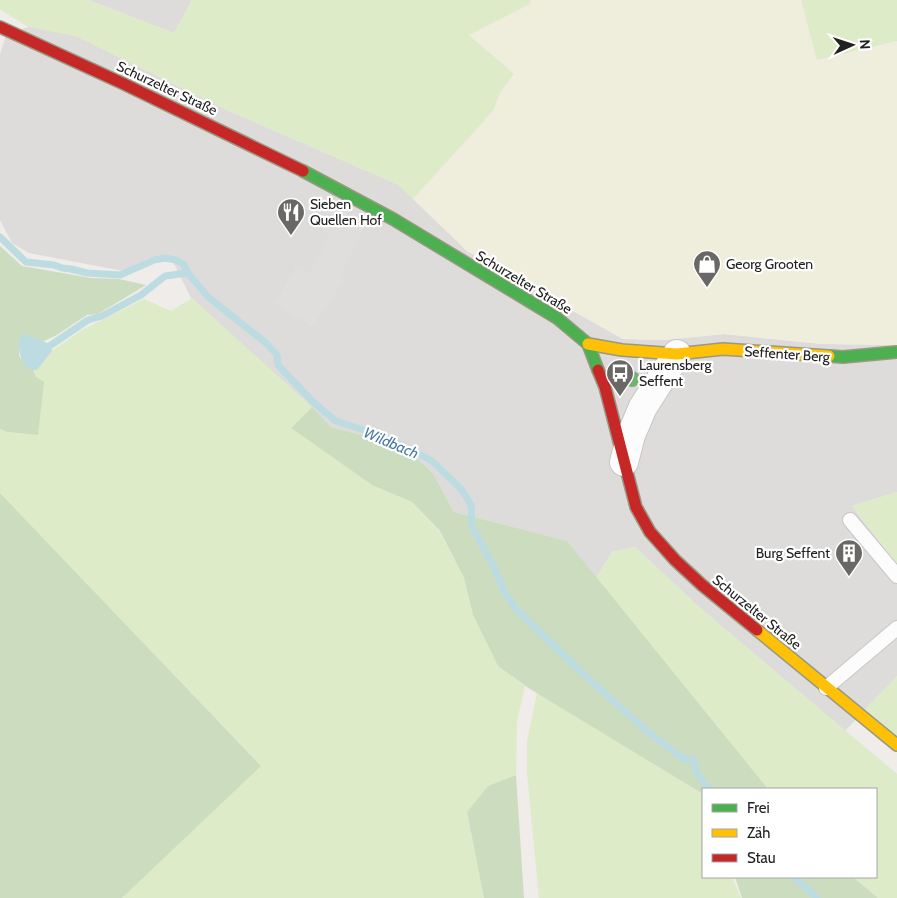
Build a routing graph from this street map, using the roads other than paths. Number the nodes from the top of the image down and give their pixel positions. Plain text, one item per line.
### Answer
1 (0, 27) edge
2 (588, 344) junction
3 (897, 352) edge
4 (677, 354) junction
5 (624, 462) junction
6 (850, 520) dead end
7 (897, 576) edge
8 (897, 628) edge
9 (826, 688) junction
10 (897, 745) edge

1 - 2 street, Schurzelter Straße
2 - 4 street, Seffenter Berg
2 - 5 street, Schurzelter Straße
3 - 4 street, Seffenter Berg
4 - 5 street
5 - 9 street, Schurzelter Straße
6 - 7 lane
8 - 9 lane
9 - 10 street, Schurzelter Straße

